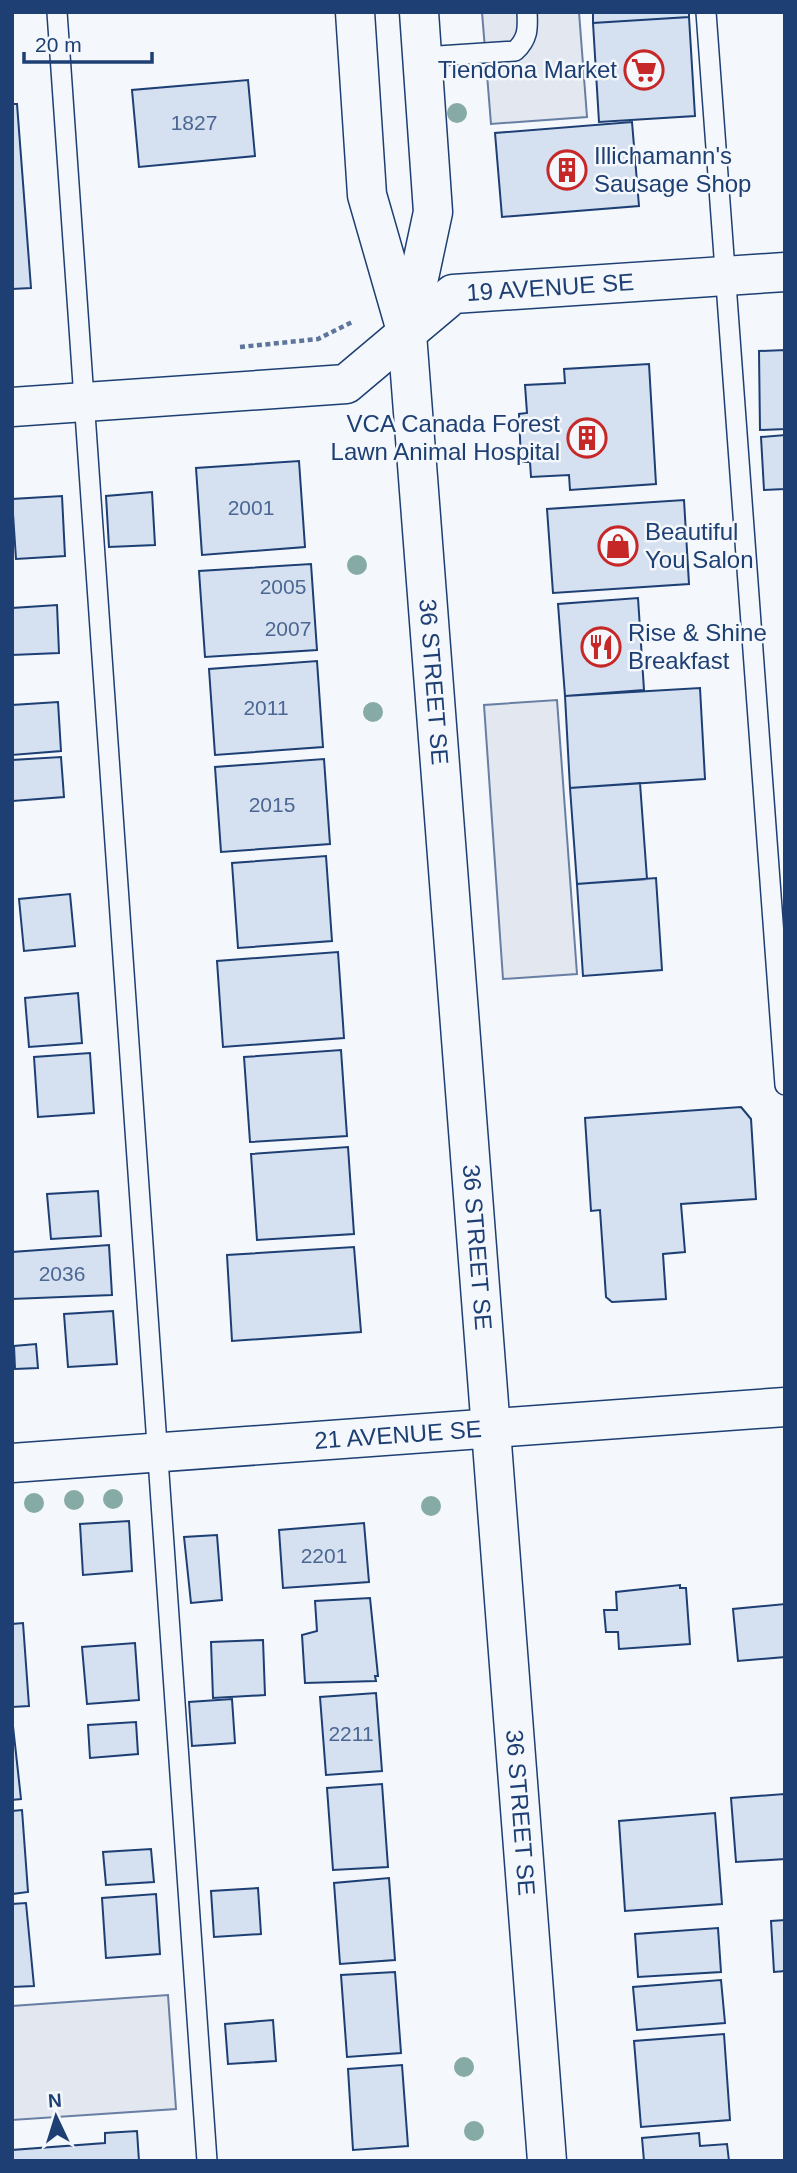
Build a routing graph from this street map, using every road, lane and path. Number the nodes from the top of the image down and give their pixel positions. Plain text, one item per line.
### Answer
1 (57, 12) edge
2 (355, 12) edge
3 (419, 12) edge
4 (527, 12) edge
5 (706, 12) edge
6 (422, 57) junction
7 (785, 272) edge
8 (726, 276) junction
9 (407, 334) junction
10 (86, 401) junction
11 (12, 407) edge
12 (785, 1085) edge
13 (785, 1407) edge
14 (491, 1429) junction
15 (157, 1453) junction
16 (12, 1463) edge
17 (207, 2161) edge
18 (547, 2161) edge

1 - 10 lane
2 - 9 main road, 36 STREET SE
3 - 6 main road, 36 STREET SE
4 - 6 lane
5 - 8 lane
6 - 9 main road, 36 STREET SE
7 - 8 main road, 19 AVENUE SE
8 - 9 main road, 19 AVENUE SE
8 - 12 lane
9 - 10 main road, 19 AVENUE SE
9 - 14 main road, 36 STREET SE
10 - 11 main road, 19 AVENUE SE
10 - 15 lane
13 - 14 main road, 21 AVENUE SE
14 - 15 main road, 21 AVENUE SE
14 - 18 main road, 36 STREET SE
15 - 16 main road, 21 AVENUE SE
15 - 17 lane

